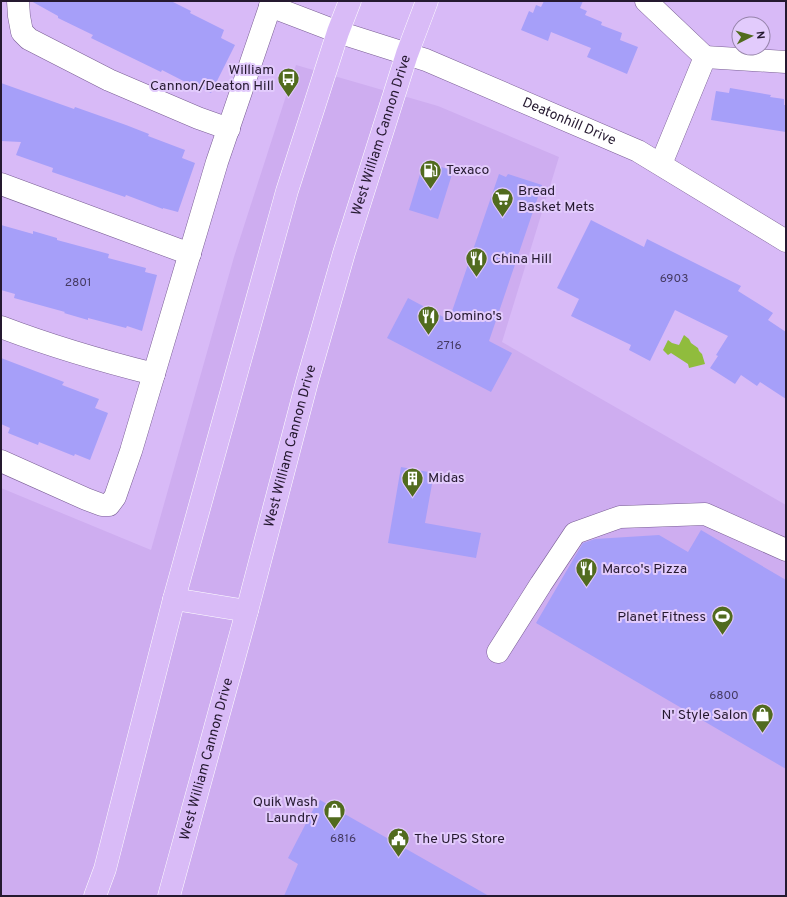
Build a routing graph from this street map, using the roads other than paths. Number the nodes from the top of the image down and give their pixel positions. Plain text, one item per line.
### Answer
1 (18, 1) edge
2 (350, 1) edge
3 (428, 1) edge
4 (646, 1) edge
5 (271, 4) edge
6 (338, 32) junction
7 (407, 54) junction
8 (705, 57) junction
9 (786, 62) edge
10 (229, 129) junction
11 (661, 164) junction
12 (1, 184) edge
13 (786, 241) edge
14 (190, 254) junction
15 (1, 328) edge
16 (154, 374) junction
17 (1, 462) edge
18 (786, 550) edge
19 (174, 599) junction
20 (247, 611) junction
21 (498, 652) dead end
22 (95, 896) edge
23 (169, 896) edge

1 - 10 street
2 - 6 main road
3 - 7 main road, West William Cannon Drive
4 - 8 street
5 - 6 street, Deatonhill Drive
5 - 10 street
6 - 7 street, Deatonhill Drive
6 - 19 main road
7 - 11 street, Deatonhill Drive
7 - 20 main road, West William Cannon Drive
8 - 9 street
8 - 11 street
10 - 14 street
11 - 13 street, Deatonhill Drive
12 - 14 street
14 - 16 street
15 - 16 street
16 - 17 street
18 - 21 street
19 - 20 main road
19 - 22 main road
20 - 23 main road, West William Cannon Drive

